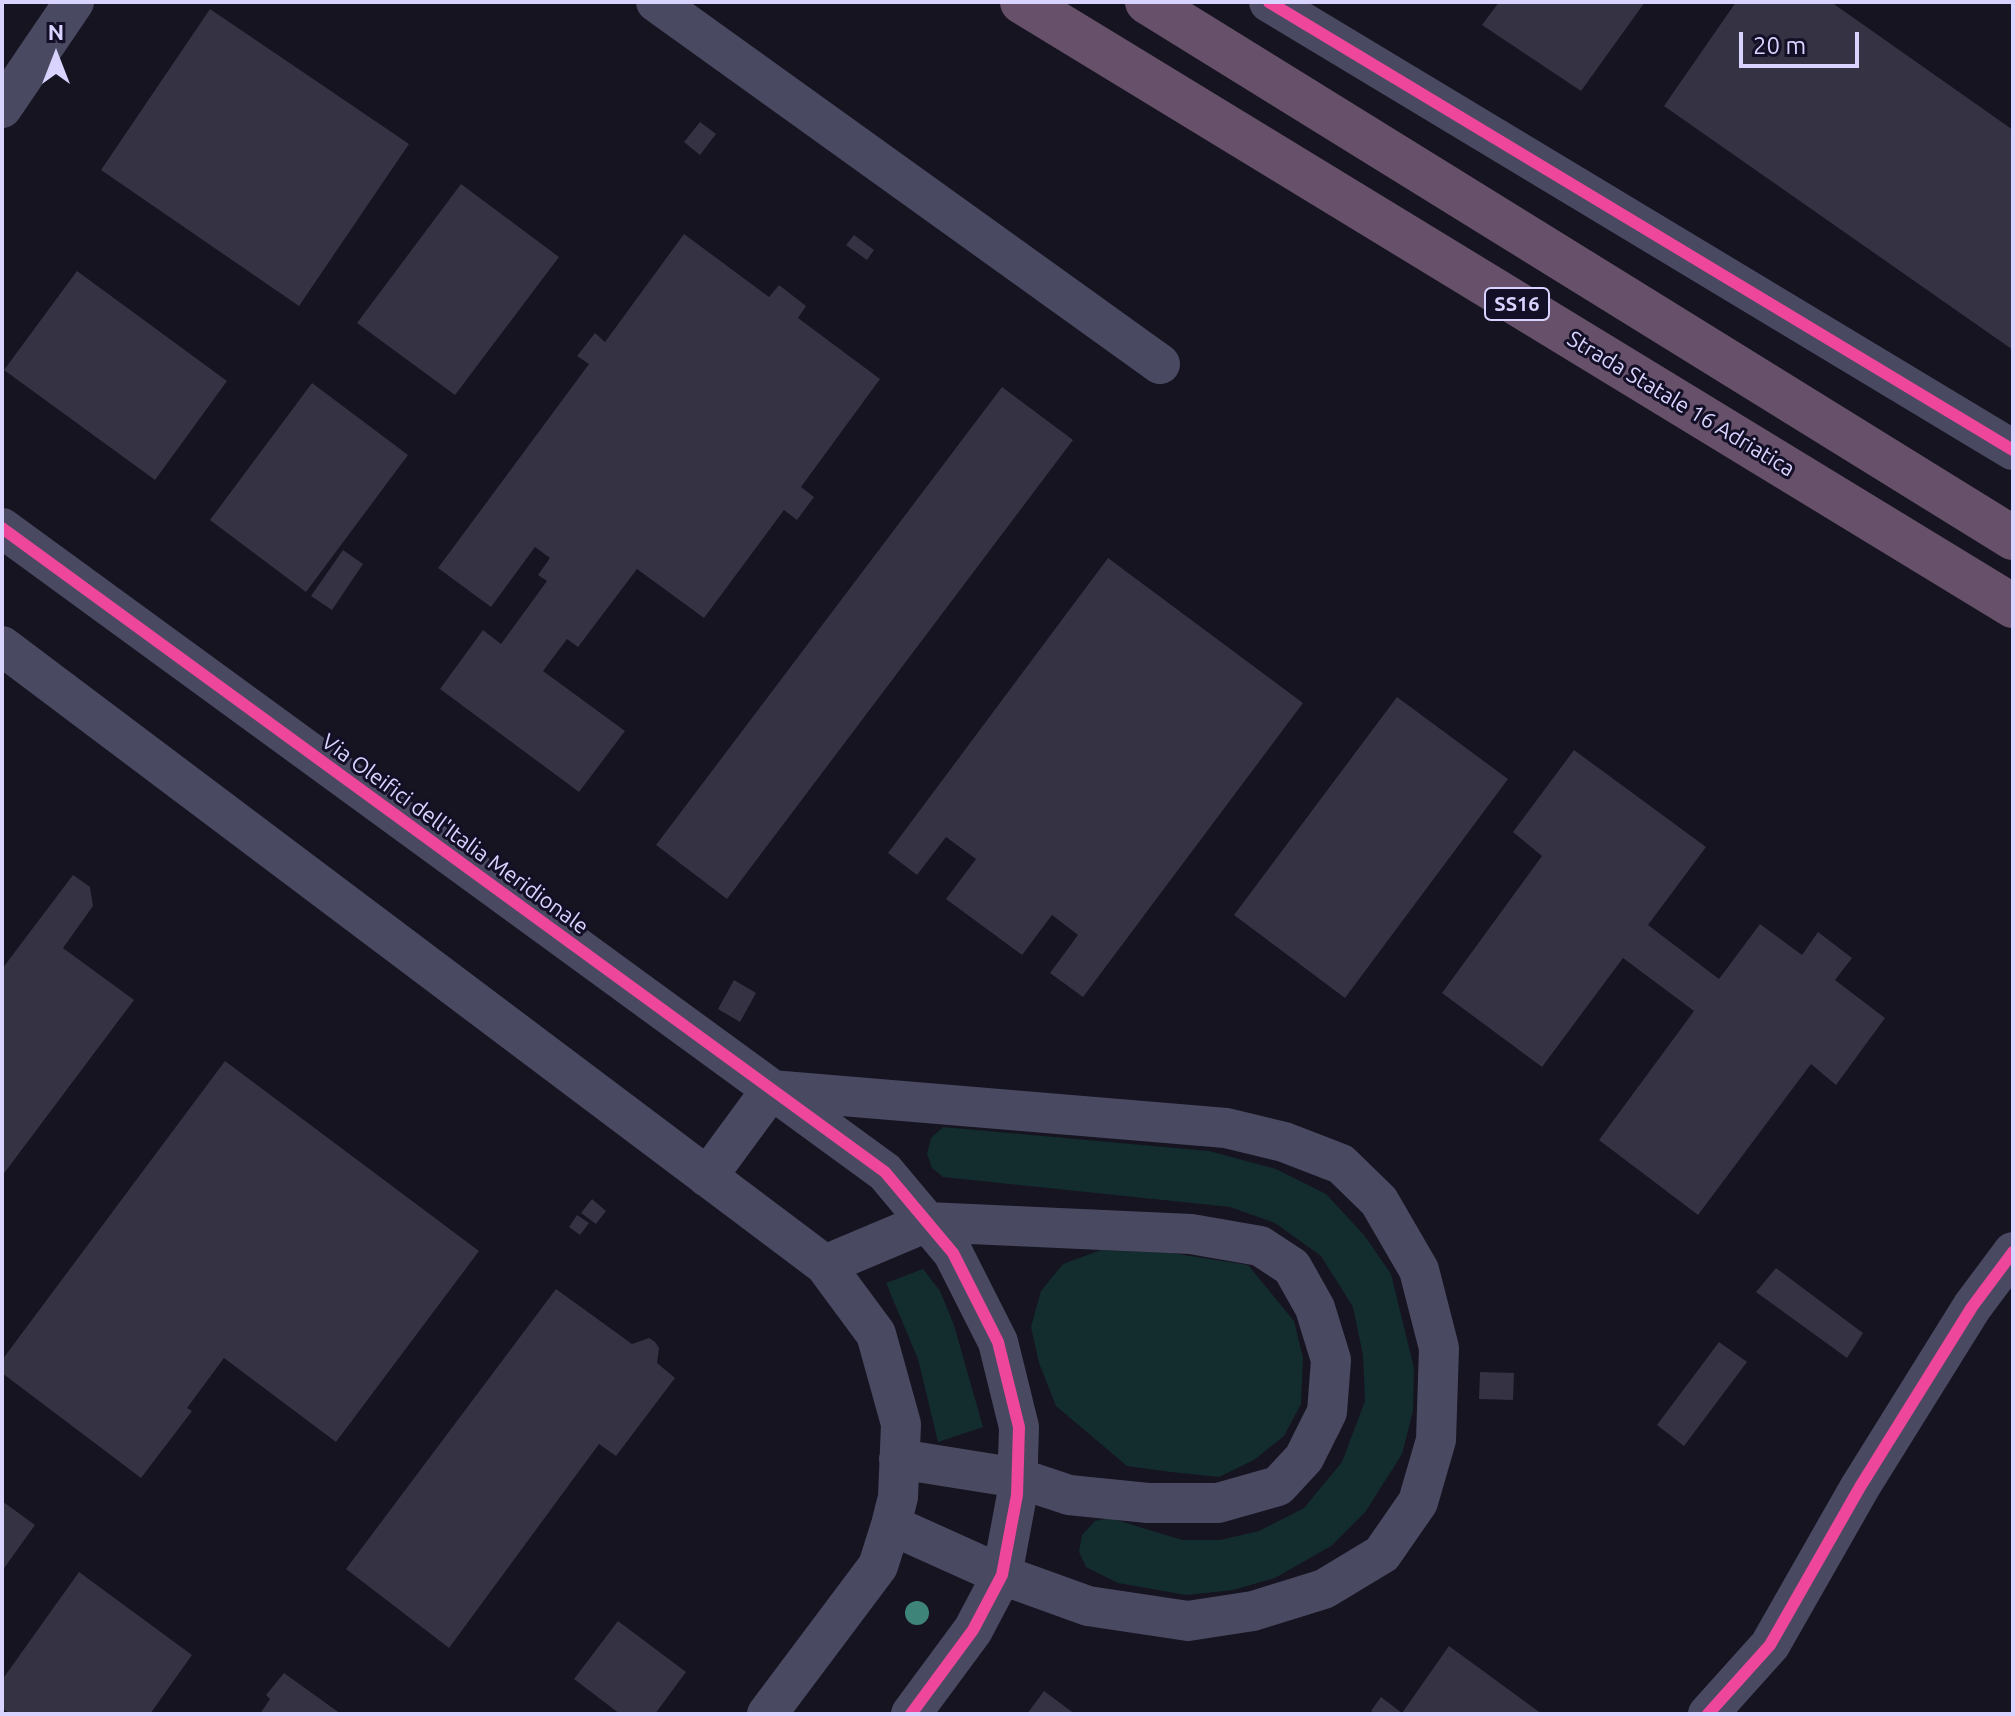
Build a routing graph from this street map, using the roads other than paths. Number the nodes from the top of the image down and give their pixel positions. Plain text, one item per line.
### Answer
1 (74, 2) edge
2 (656, 2) edge
3 (1022, 2) edge
4 (1147, 2) edge
5 (1269, 2) edge
6 (2, 108) edge
7 (1160, 364) dead end
8 (2013, 450) edge
9 (2, 528) edge
10 (2013, 538) edge
11 (2013, 606) edge
12 (2, 646) edge
13 (771, 1090) junction
14 (707, 1177) junction
15 (927, 1222) junction
16 (2013, 1252) edge
17 (825, 1265) junction
18 (899, 1459) junction
19 (1018, 1478) junction
20 (891, 1525) junction
21 (1002, 1575) junction
22 (767, 1714) edge
23 (911, 1714) edge
24 (1708, 1714) edge

1 - 6 street
2 - 7 street
3 - 11 highway, Strada Statale 16 Adriatica / SS16
4 - 10 highway, SS16
5 - 8 street
9 - 13 street, Via Oleifici dell'Italia Meridionale
12 - 14 street
13 - 14 street
13 - 15 street, Via Oleifici dell'Italia Meridionale
13 - 21 street
14 - 17 street
15 - 17 street
15 - 19 street, Via Oleifici dell'Italia Meridionale
15 - 19 street
16 - 24 street
17 - 18 street
18 - 19 street
18 - 20 street
19 - 21 street, Via Oleifici dell'Italia Meridionale
20 - 21 street
20 - 22 street
21 - 23 street, Via Oleifici dell'Italia Meridionale

